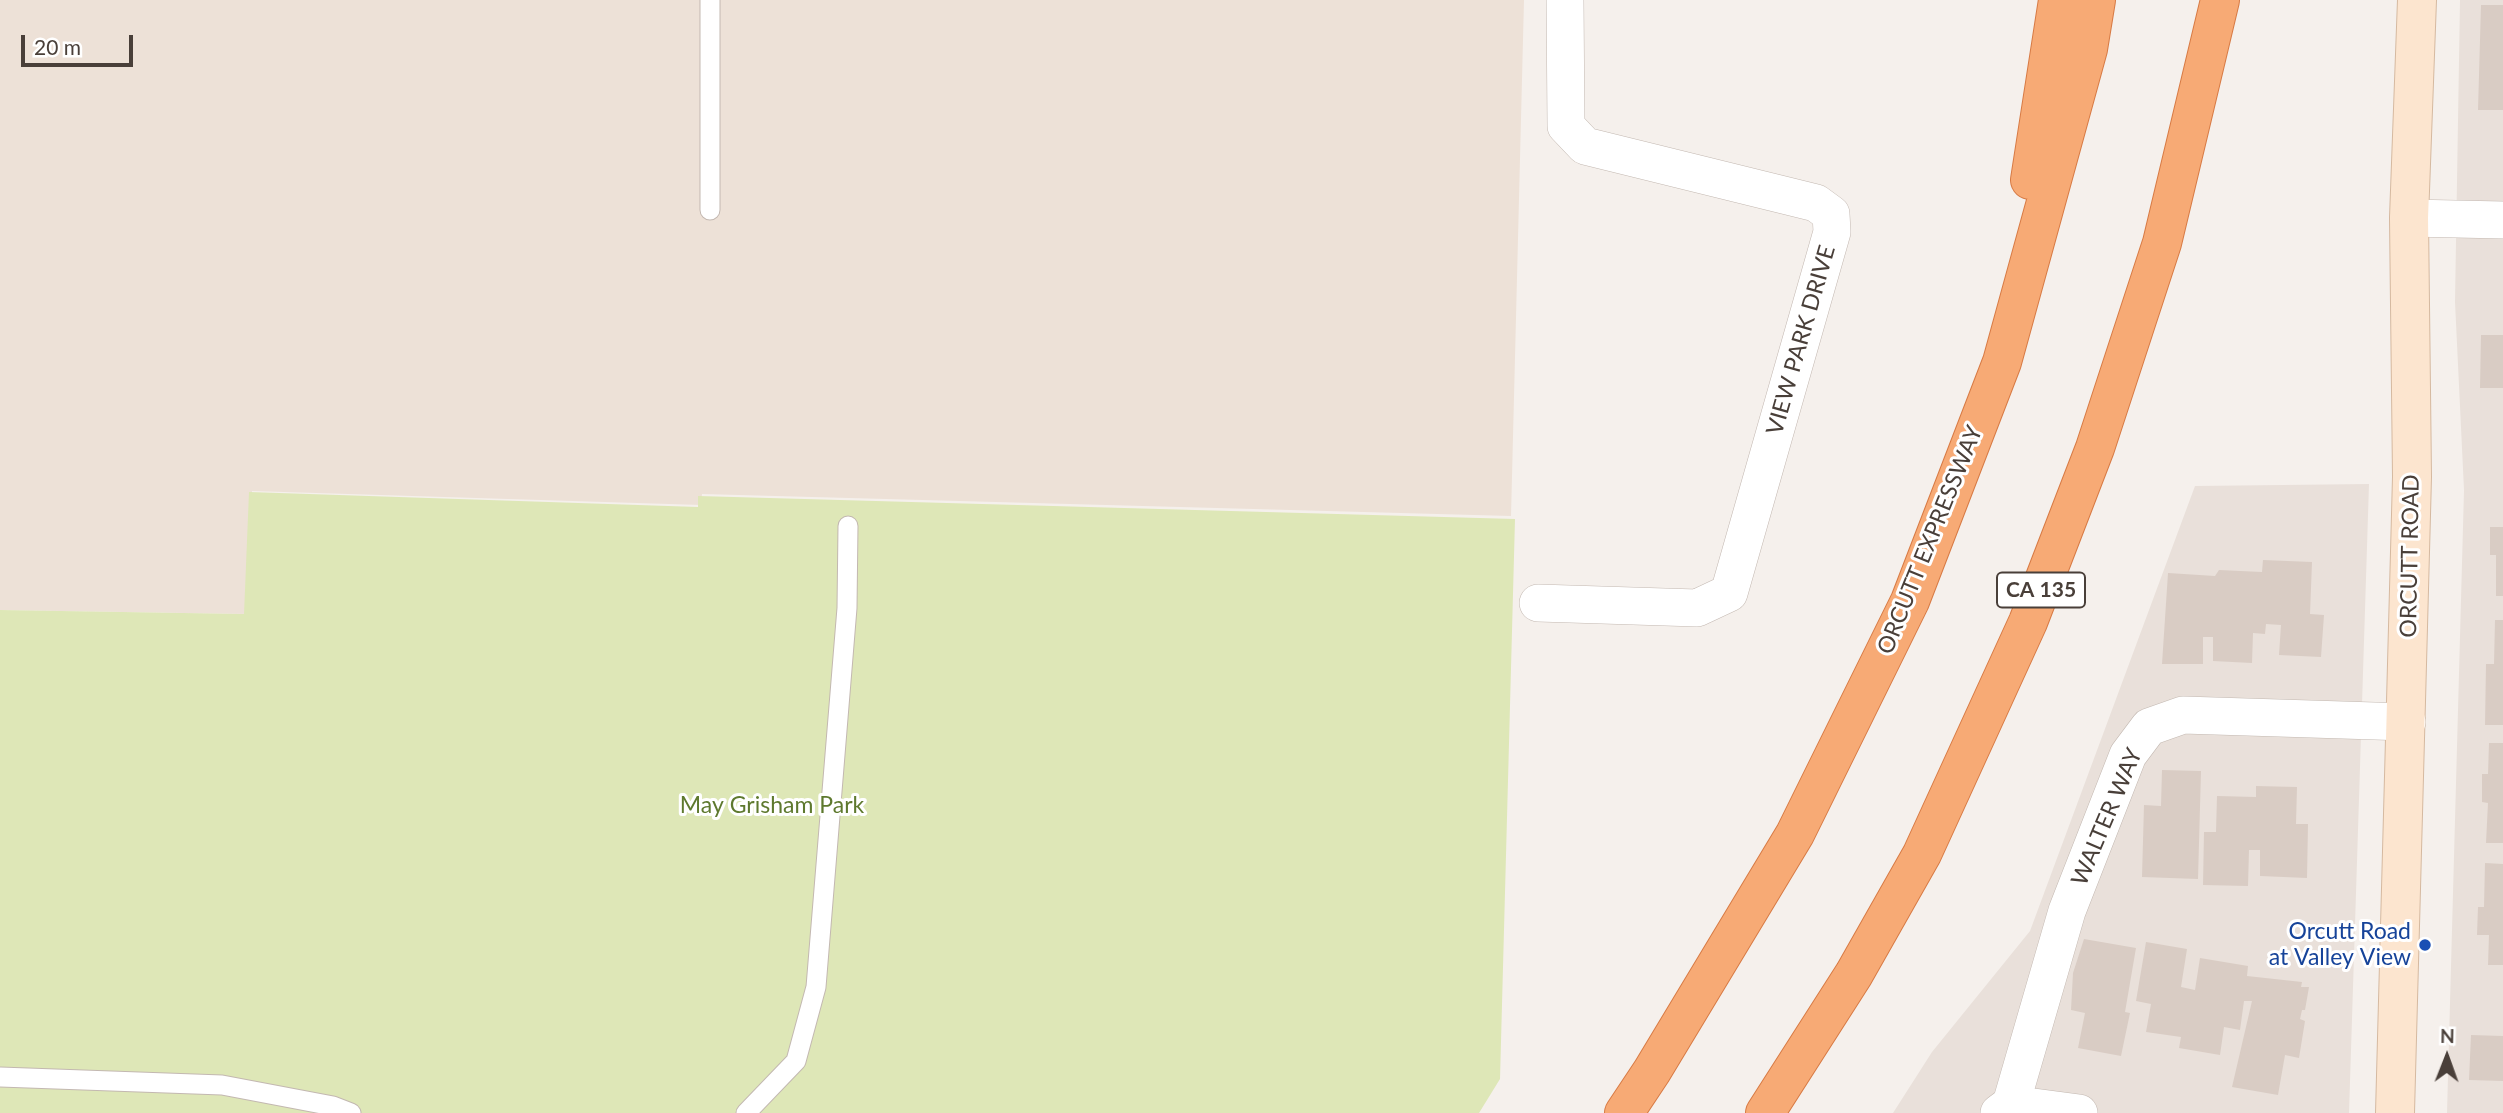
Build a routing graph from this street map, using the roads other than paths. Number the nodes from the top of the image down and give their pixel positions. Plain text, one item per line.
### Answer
1 (710, 0) edge
2 (1565, 0) edge
3 (2058, 0) edge
4 (2096, 0) edge
5 (2417, 0) edge
6 (2220, 9) edge
7 (710, 210) dead end
8 (2409, 218) junction
9 (2503, 220) edge
10 (2002, 362) junction
11 (848, 526) dead end
12 (1538, 603) dead end
13 (2407, 722) junction
14 (0, 1077) edge
15 (2005, 1108) edge
16 (351, 1113) edge
17 (746, 1113) edge
18 (1624, 1113) edge
19 (1765, 1113) edge
20 (2079, 1113) edge
21 (2395, 1113) edge

1 - 7 lane
2 - 12 street, VIEW PARK DRIVE
3 - 10 highway
4 - 10 highway, ORCUTT EXPRESSWAY
5 - 8 street, ORCUTT ROAD
6 - 19 highway, CA 135
8 - 9 street
8 - 13 street, ORCUTT ROAD
10 - 18 highway, ORCUTT EXPRESSWAY
11 - 17 lane
13 - 15 street, WALTER WAY
13 - 21 street, ORCUTT ROAD
14 - 16 lane
15 - 20 street

